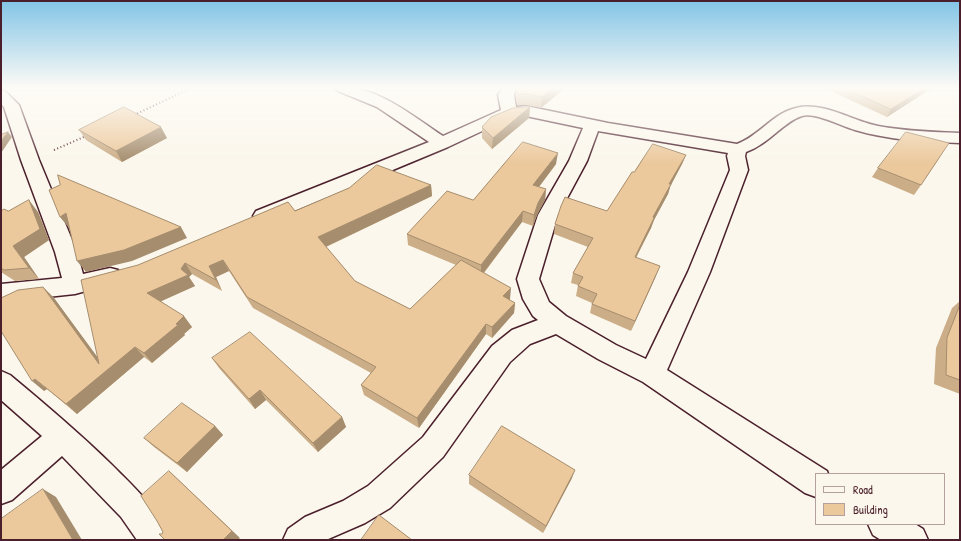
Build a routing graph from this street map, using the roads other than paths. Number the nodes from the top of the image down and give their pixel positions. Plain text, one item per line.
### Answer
1 (14, 113) edge
2 (397, 113) edge
3 (506, 113) edge
4 (537, 113) edge
5 (799, 113) edge
6 (819, 113) edge
7 (592, 125) junction
8 (960, 138) edge
9 (442, 143) junction
10 (738, 149) junction
11 (250, 222) edge
12 (129, 271) edge
13 (75, 285) junction
14 (1, 293) edge
15 (558, 323) junction
16 (652, 374) junction
17 (1, 383) edge
18 (63, 437) junction
19 (815, 481) edge
20 (1, 490) edge
21 (886, 525) edge
22 (156, 540) edge
23 (299, 540) edge
24 (912, 540) edge

1 - 13 street
2 - 9 street
3 - 9 street
4 - 7 street
5 - 10 street
6 - 8 street
7 - 10 street
7 - 15 street
9 - 11 street
10 - 16 street
12 - 13 street
13 - 14 street
15 - 16 street
15 - 23 street
16 - 19 street
17 - 18 street
18 - 20 street
18 - 22 street
21 - 24 street

